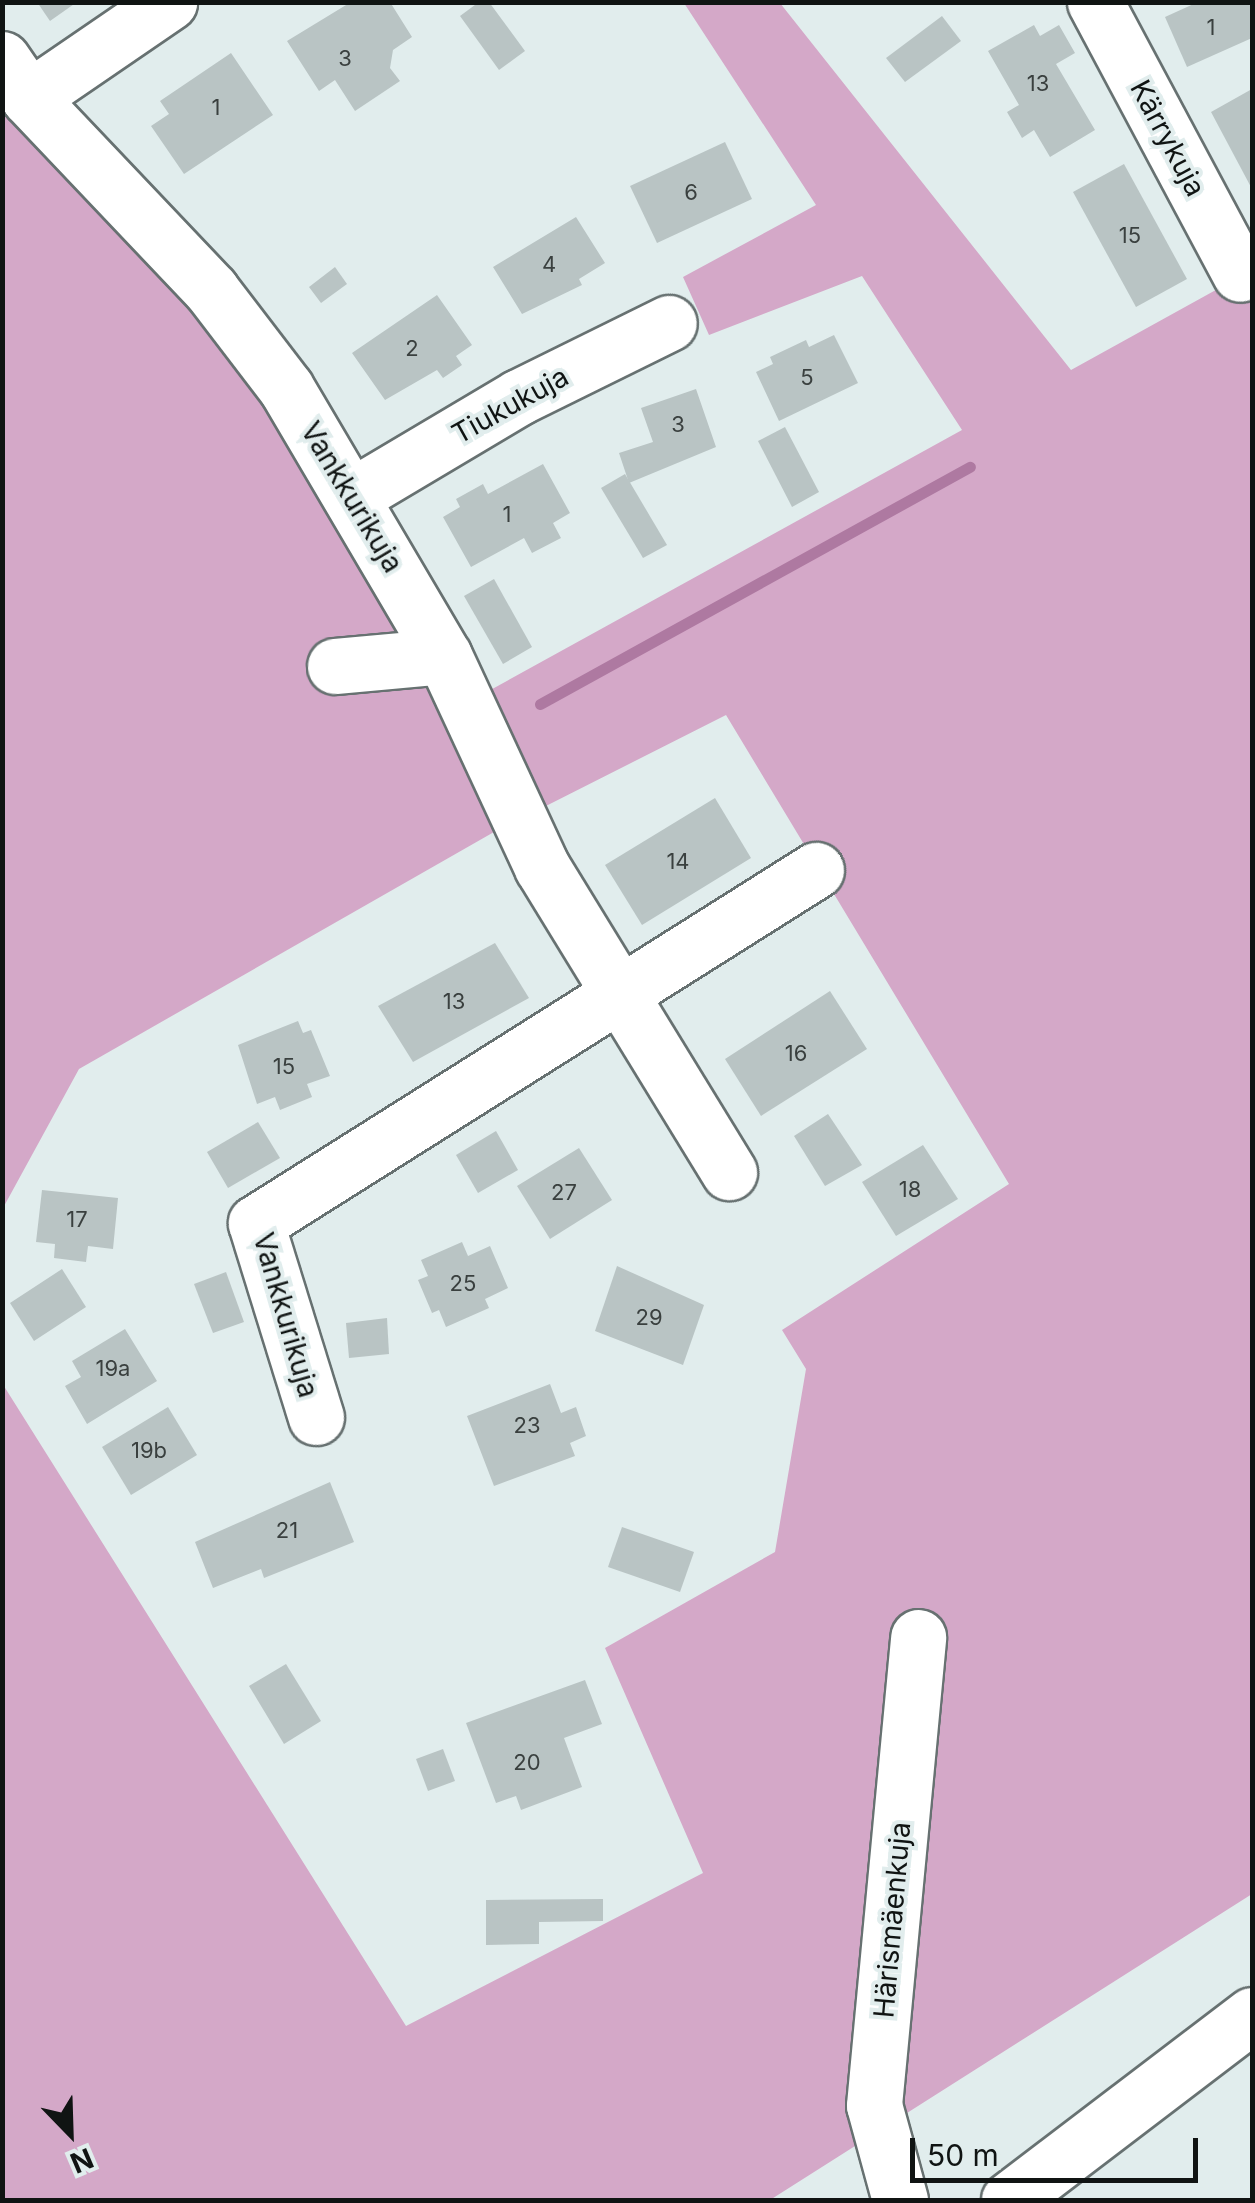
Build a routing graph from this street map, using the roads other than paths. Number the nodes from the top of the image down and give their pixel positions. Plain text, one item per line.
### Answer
1 (168, 2) edge
2 (1095, 2) edge
3 (16, 79) edge
4 (1240, 274) dead end
5 (669, 323) dead end
6 (354, 494) junction
7 (444, 656) junction
8 (336, 666) dead end
9 (816, 870) dead end
10 (620, 991) junction
11 (728, 1172) dead end
12 (316, 1417) dead end
13 (918, 1637) dead end
14 (1252, 2015) edge
15 (900, 2200) edge
16 (1009, 2200) edge

1 - 3 street
2 - 4 street, Kärrykuja
3 - 6 street, Vankkurikuja
5 - 6 street, Tiukukuja
6 - 7 street, Vankkurikuja
7 - 8 street
7 - 10 street, Vankkurikuja
9 - 10 street, Vankkurikuja
10 - 11 street, Vankkurikuja
10 - 12 street, Vankkurikuja
13 - 15 street, Härismäenkuja
14 - 16 street

